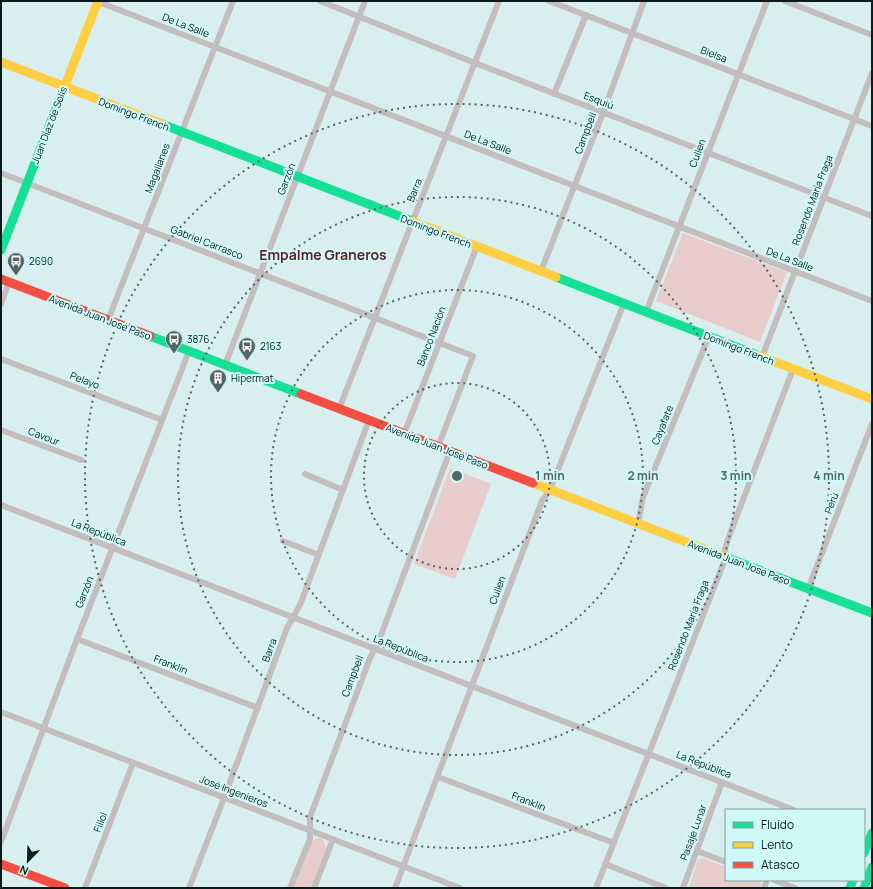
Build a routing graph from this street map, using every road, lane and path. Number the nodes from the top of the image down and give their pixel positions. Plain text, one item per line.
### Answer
1 (97, 1) edge
2 (233, 1) edge
3 (320, 1) edge
4 (365, 1) edge
5 (499, 1) edge
6 (549, 1) edge
7 (644, 1) edge
8 (767, 1) edge
9 (785, 1) edge
10 (586, 15) junction
11 (359, 17) junction
12 (633, 34) junction
13 (872, 35) edge
14 (215, 47) junction
15 (1, 62) edge
16 (475, 63) junction
17 (872, 73) edge
18 (738, 74) junction
19 (64, 87) junction
20 (330, 92) junction
21 (554, 94) junction
22 (603, 113) junction
23 (854, 119) junction
24 (872, 126) edge
25 (182, 132) junction
26 (446, 136) junction
27 (708, 153) junction
28 (1, 173) edge
29 (297, 177) junction
30 (27, 183) junction
31 (575, 186) junction
32 (824, 198) junction
33 (872, 216) edge
34 (412, 221) junction
35 (679, 226) junction
36 (144, 228) junction
37 (477, 246) junction
38 (1, 250) edge
39 (541, 271) junction
40 (795, 271) junction
41 (260, 273) junction
42 (5, 280) edge
43 (872, 301) edge
44 (624, 303) junction
45 (1, 304) edge
46 (646, 312) junction
47 (375, 318) junction
48 (108, 320) junction
49 (709, 336) junction
50 (440, 343) junction
51 (189, 351) junction
52 (762, 357) junction
53 (1, 359) edge
54 (225, 365) junction
55 (793, 368) junction
56 (872, 399) edge
57 (339, 409) junction
58 (162, 420) junction
59 (369, 420) junction
60 (872, 424) edge
61 (1, 430) edge
62 (404, 434) junction
63 (438, 447) junction
64 (450, 451) junction
65 (81, 460) dead end
66 (305, 474) dead end
67 (343, 490) junction
68 (550, 490) junction
69 (1, 505) edge
70 (638, 523) junction
71 (283, 541) dead end
72 (112, 548) junction
73 (318, 555) junction
74 (726, 557) junction
75 (808, 589) junction
76 (872, 614) edge
77 (294, 617) junction
78 (77, 639) junction
79 (375, 648) junction
80 (471, 686) junction
81 (258, 708) junction
82 (1, 712) edge
83 (44, 728) junction
84 (648, 754) junction
85 (133, 763) junction
86 (438, 777) junction
87 (722, 782) junction
88 (224, 798) junction
89 (791, 809) edge
90 (310, 831) junction
91 (869, 837) edge
92 (333, 840) junction
93 (1, 842) edge
94 (614, 843) junction
95 (865, 850) edge
96 (697, 851) junction
97 (725, 862) edge
98 (1, 864) edge
99 (605, 864) junction
100 (403, 866) junction
101 (872, 867) edge
102 (777, 881) edge
103 (65, 888) edge
104 (85, 888) edge
105 (189, 888) edge
106 (290, 888) edge
107 (314, 888) edge
108 (395, 888) edge
109 (460, 888) edge
110 (596, 888) edge
111 (666, 888) edge
112 (683, 888) edge
113 (795, 888) edge
114 (864, 888) edge

1 - 14 street, De La Salle
1 - 19 main road, Juan Díaz de Solís
2 - 14 street, Magallanes
3 - 11 street, Esquiú
4 - 11 street, Garzón
5 - 16 street, Barra
6 - 10 street, Bielsa
7 - 12 street, Campbell
8 - 18 street, Cullen
9 - 13 street
10 - 12 street, Bielsa
10 - 21 street
11 - 16 street, Esquiú
11 - 20 street, Garzón
12 - 18 street, Bielsa
12 - 22 street, Campbell
14 - 20 street, De La Salle
14 - 25 street, Magallanes
15 - 19 main road, Domingo French
16 - 21 street, Esquiú
16 - 26 street, Barra
17 - 23 street, Rosendo María Fraga
18 - 23 street, Bielsa
18 - 27 street, Cullen
19 - 25 main road, Domingo French
19 - 30 main road, Juan Díaz de Solís
20 - 26 street, De La Salle
20 - 29 street, Garzón
21 - 22 street, Esquiú
22 - 27 street, Esquiú
22 - 31 street, Campbell
23 - 24 street, Bielsa
23 - 32 street, Rosendo María Fraga
25 - 29 main road, Domingo French
25 - 36 street, Magallanes
26 - 31 street, De La Salle
26 - 34 street, Barra
27 - 32 street, Esquiú
27 - 35 street, Cullen
28 - 30 street, Gabriel Carrasco
29 - 34 main road, Domingo French
29 - 41 street, Garzón
30 - 36 street, Gabriel Carrasco
30 - 38 main road, Juan Díaz de Solís
31 - 35 street, De La Salle
31 - 39 street, Campbell
32 - 33 street, Esquiú
32 - 40 street, Rosendo María Fraga
34 - 37 main road, Domingo French
34 - 47 street, Barra
35 - 40 street, De La Salle
35 - 46 street, Cullen
36 - 41 street, Gabriel Carrasco
36 - 48 street, Magallanes
37 - 39 main road, Domingo French
37 - 50 street, Banco Nación
39 - 44 main road, Domingo French
40 - 43 street, De La Salle
40 - 52 street, Rosendo María Fraga
41 - 47 street, Gabriel Carrasco
41 - 54 street, Garzón
42 - 45 street
42 - 48 main road, Avenida Juan José Paso
44 - 46 main road, Domingo French
44 - 68 street, Cullen
46 - 49 main road, Domingo French
47 - 50 street, Gabriel Carrasco
47 - 57 street, Barra
48 - 51 main road, Avenida Juan José Paso
49 - 52 main road, Domingo French
49 - 70 street, Cayafate
50 - 62 street, Banco Nación
50 - 63 street, Gabriel Carrasco
51 - 54 main road, Avenida Juan José Paso
51 - 58 street, Garzón
52 - 55 main road, Domingo French
53 - 58 street, Pelayo
54 - 57 main road, Avenida Juan José Paso
55 - 56 main road, Domingo French
55 - 74 street, Rosendo María Fraga
57 - 59 main road, Avenida Juan José Paso
58 - 72 street, Garzón
59 - 62 main road, Avenida Juan José Paso
59 - 67 street, Barra
60 - 75 street, Perú
61 - 65 street, Cavour
62 - 63 main road, Avenida Juan José Paso
63 - 64 main road, Avenida Juan José Paso
64 - 68 main road, Avenida Juan José Paso
64 - 79 street, Campbell
66 - 67 street
67 - 73 street, Barra
68 - 70 main road, Avenida Juan José Paso
68 - 80 street, Cullen
69 - 72 street, La República
70 - 74 main road, Avenida Juan José Paso
71 - 73 street
72 - 77 street, La República
72 - 78 street, Garzón
73 - 77 street, Barra
74 - 75 main road, Avenida Juan José Paso
74 - 84 street, Rosendo María Fraga
75 - 76 main road, Avenida Juan José Paso
77 - 79 street, La República
77 - 81 street, Barra
78 - 81 street, Franklin
78 - 83 street, Garzón
79 - 80 street, La República
79 - 90 street, Campbell
80 - 84 street, La República
80 - 86 street, Cullen
81 - 88 street, Barra
82 - 83 street, José Ingenieros
83 - 85 street, José Ingenieros
83 - 93 street, Garzón
84 - 87 street, La República
84 - 94 street, Rosendo María Fraga
85 - 88 street, José Ingenieros
85 - 104 street, Fillol
86 - 94 street, Franklin
86 - 100 street, Cullen
87 - 89 street, La República
87 - 96 street, Pasaje Lunar
88 - 90 street, José Ingenieros
88 - 105 street, Barra
90 - 92 street, José Ingenieros
90 - 106 street, Campbell
91 - 95 main road
92 - 100 street, José Ingenieros
92 - 107 street
94 - 99 street, Rosendo María Fraga
96 - 97 street
96 - 112 street, Pasaje Lunar
98 - 103 main road
99 - 110 street, Rosendo María Fraga
99 - 111 street
100 - 108 street, Cullen
100 - 109 street, José Ingenieros
101 - 114 main road
102 - 113 street

